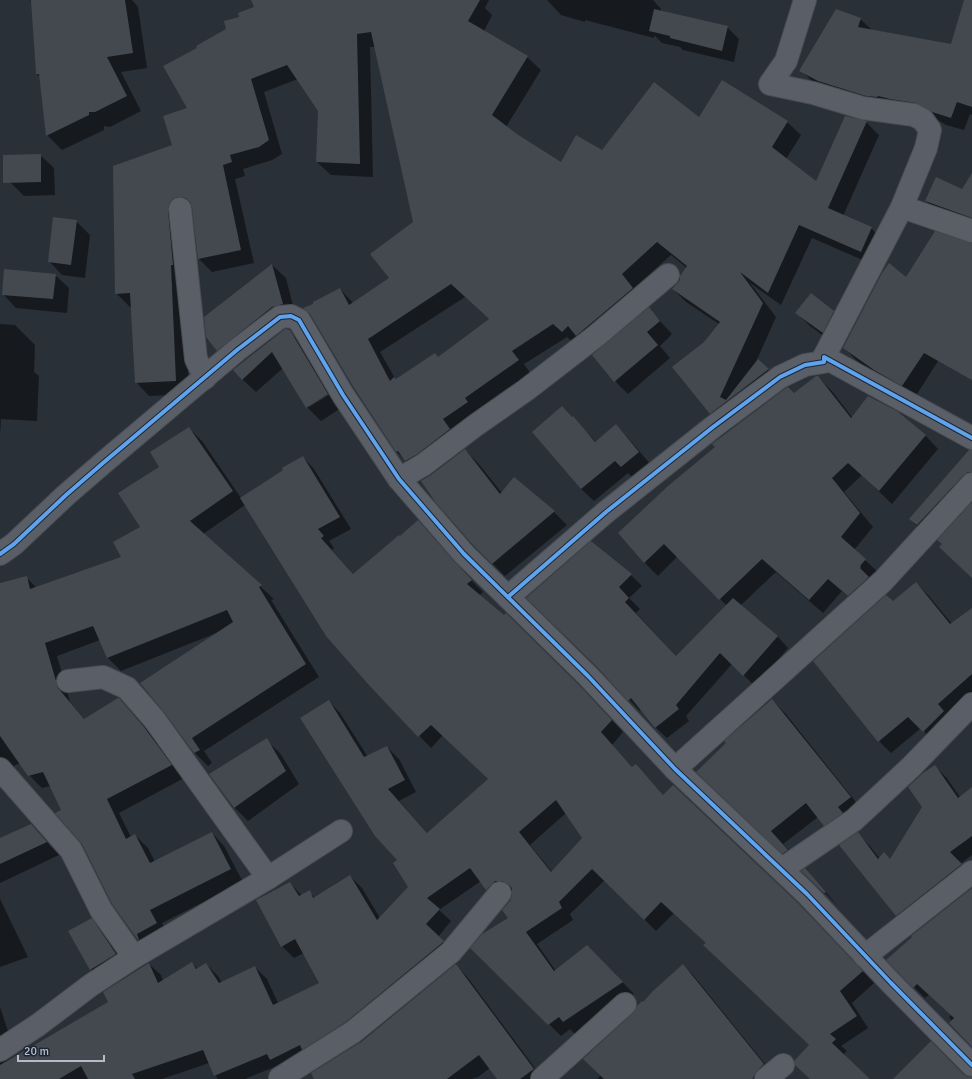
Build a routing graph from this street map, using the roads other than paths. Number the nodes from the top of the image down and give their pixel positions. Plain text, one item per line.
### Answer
1 (805, 0) edge
2 (902, 206) junction
3 (180, 209) dead end
4 (972, 231) edge
5 (668, 275) dead end
6 (824, 357) junction
7 (205, 378) junction
8 (972, 438) edge
9 (399, 479) junction
10 (972, 484) edge
11 (0, 554) edge
12 (508, 597) junction
13 (68, 681) dead end
14 (972, 704) edge
15 (0, 769) edge
16 (675, 769) junction
17 (341, 831) dead end
18 (782, 869) junction
19 (972, 872) edge
20 (268, 878) junction
21 (500, 893) dead end
22 (865, 956) junction
23 (134, 957) junction
24 (625, 1004) dead end
25 (0, 1050) edge
26 (783, 1065) dead end
27 (972, 1065) edge
28 (279, 1079) edge
29 (542, 1079) edge
30 (766, 1079) edge

1 - 2 street
2 - 4 street
2 - 6 street
3 - 7 street
5 - 9 street
6 - 8 street
6 - 12 street
7 - 9 street
7 - 11 street
9 - 12 street
10 - 16 street
12 - 16 street
13 - 20 street
14 - 18 street
15 - 23 street
16 - 18 street
17 - 20 street
18 - 22 street
19 - 22 street
20 - 23 street
21 - 28 street
22 - 27 street
23 - 25 street
24 - 29 street
26 - 30 street

